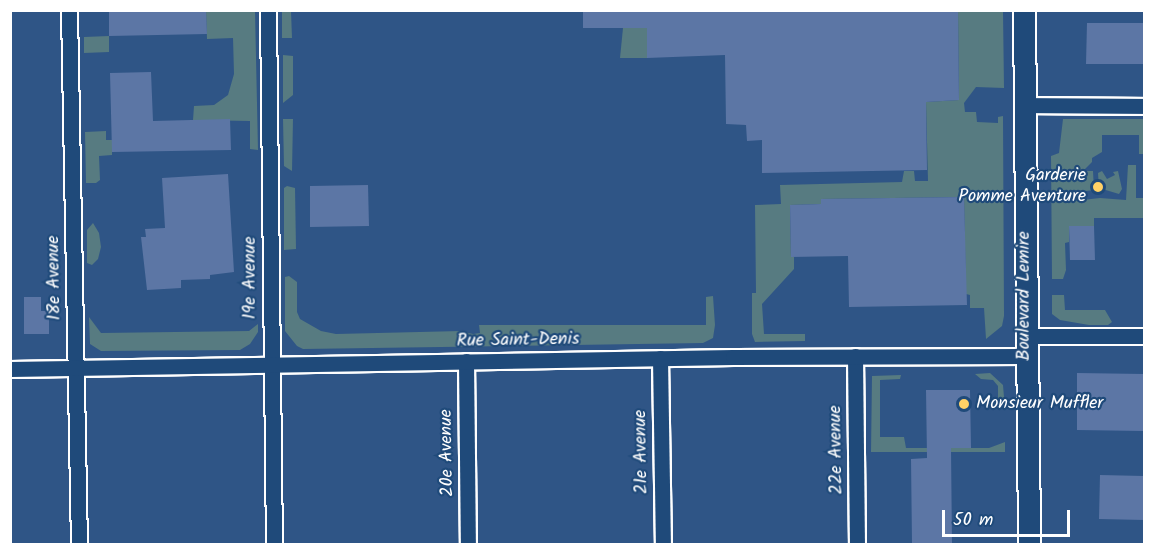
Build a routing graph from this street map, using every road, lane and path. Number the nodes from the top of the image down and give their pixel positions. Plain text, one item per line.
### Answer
1 (69, 10) edge
2 (268, 10) edge
3 (1024, 10) edge
4 (1024, 105) junction
5 (1144, 106) edge
6 (1144, 336) edge
7 (1025, 346) junction
8 (855, 356) junction
9 (660, 358) junction
10 (466, 361) junction
11 (271, 364) junction
12 (76, 368) junction
13 (10, 369) edge
14 (79, 544) edge
15 (274, 544) edge
16 (468, 544) edge
17 (663, 544) edge
18 (857, 544) edge
19 (1029, 544) edge

1 - 12 street, 18e Avenue
2 - 11 street, 19e Avenue
3 - 4 main road, Boulevard Lemire
4 - 5 street
4 - 7 main road, Boulevard Lemire
6 - 7 street, Rue Saint-Denis
7 - 8 street, Rue Saint-Denis
7 - 19 main road, Boulevard Lemire
8 - 9 street, Rue Saint-Denis
8 - 18 street, 22e Avenue
9 - 10 street, Rue Saint-Denis
9 - 17 street, 21e Avenue
10 - 11 street, Rue Saint-Denis
10 - 16 street, 20e Avenue
11 - 12 street, Rue Saint-Denis
11 - 15 street, 19e Avenue
12 - 13 street, Rue Saint-Denis
12 - 14 street, 18e Avenue

